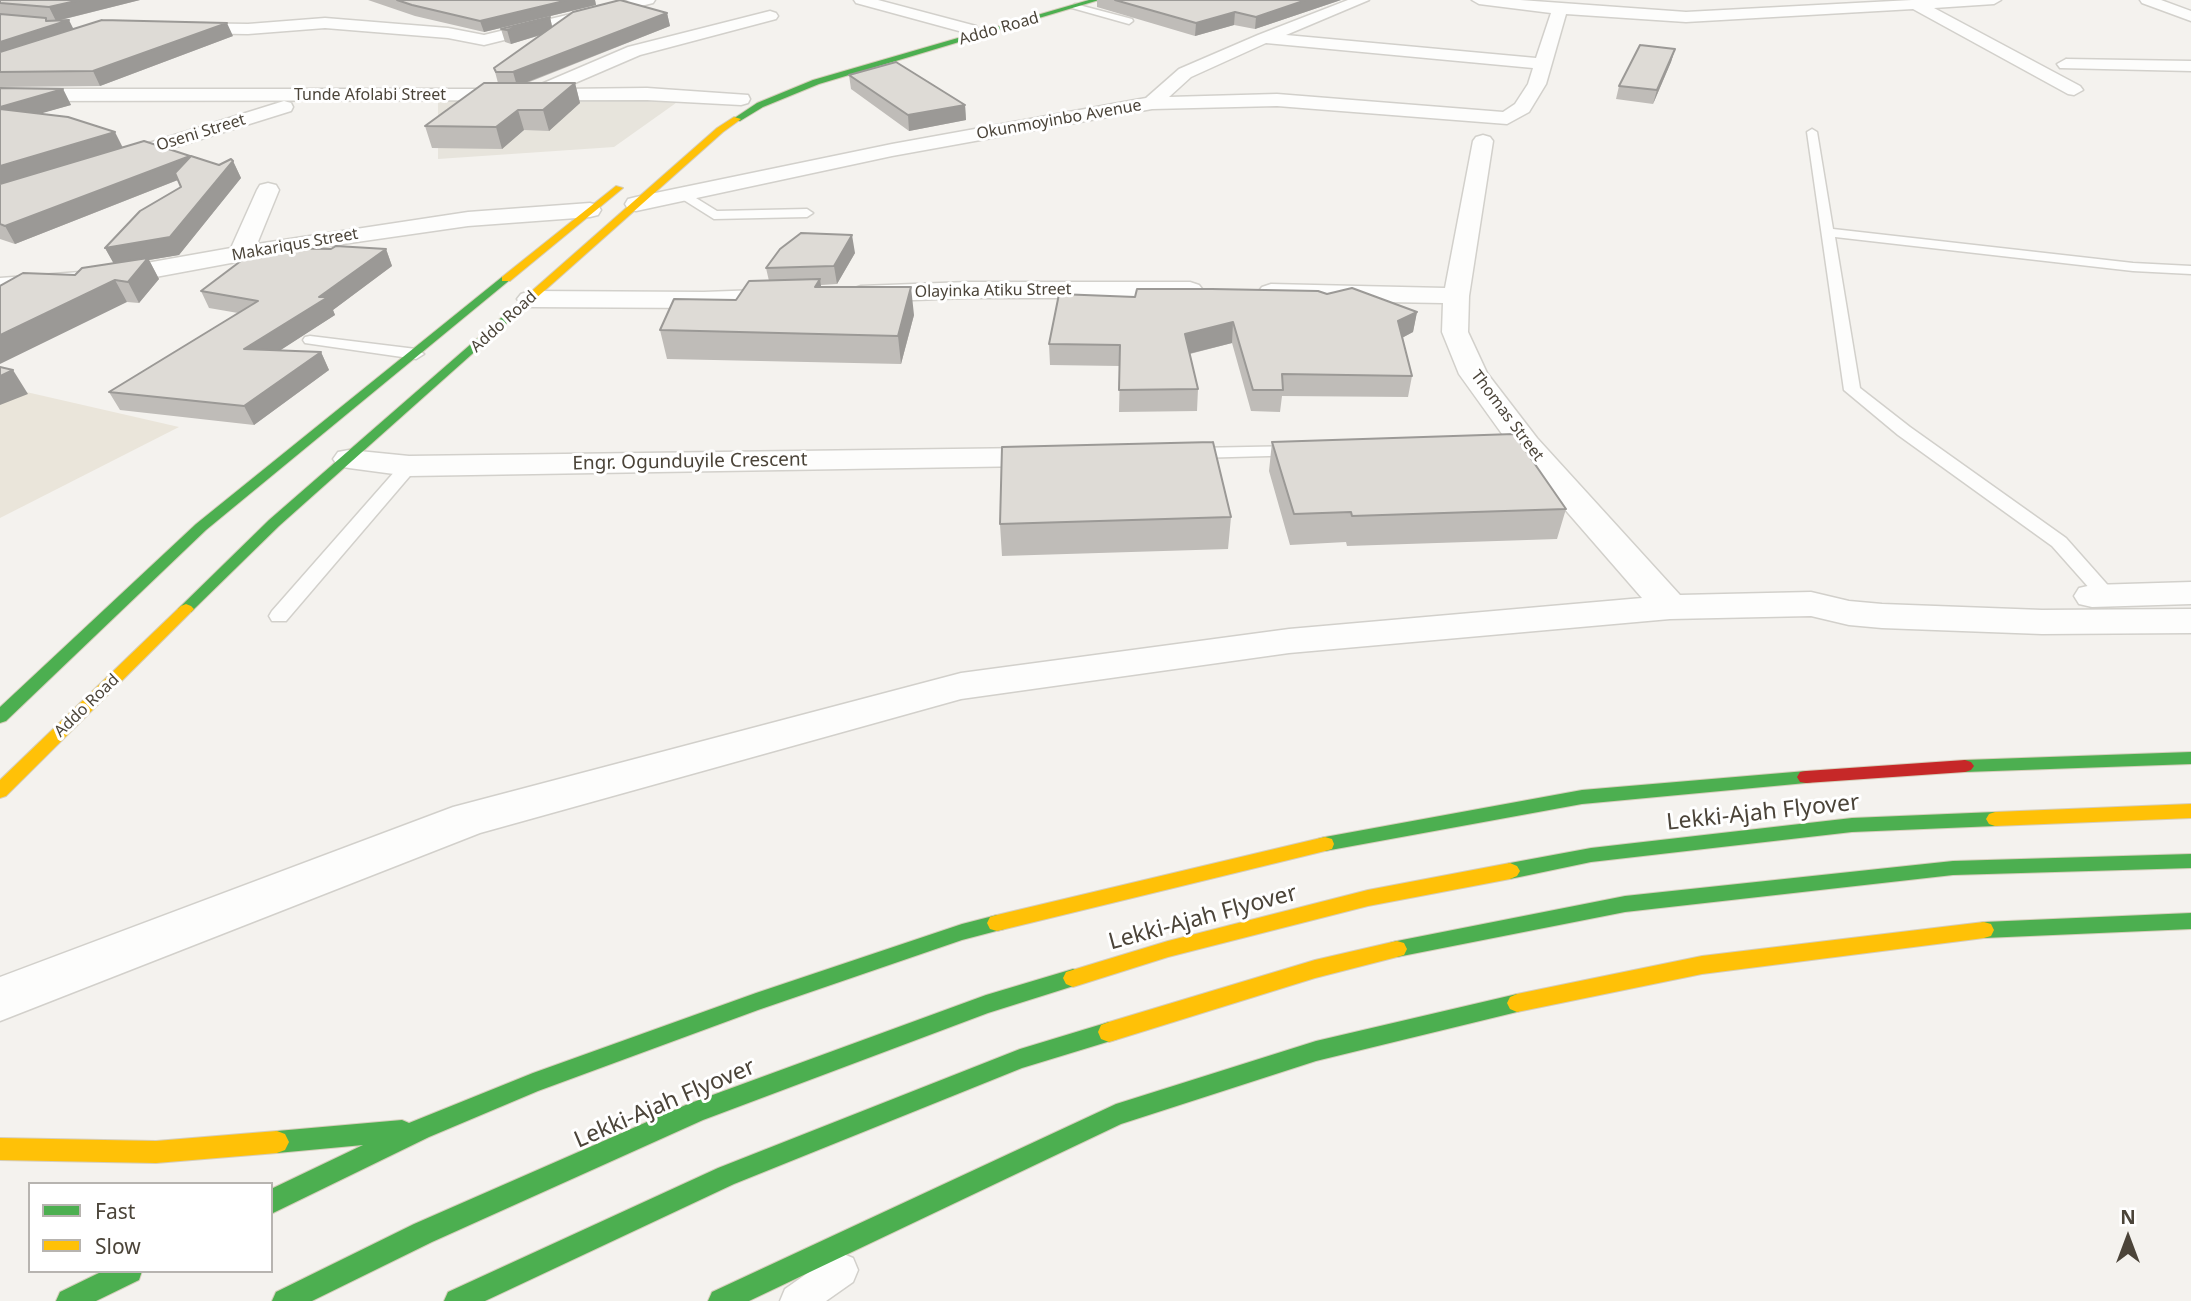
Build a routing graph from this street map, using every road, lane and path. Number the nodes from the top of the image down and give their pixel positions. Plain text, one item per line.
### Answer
1 (583, 0) edge
2 (648, 0) edge
3 (861, 0) edge
4 (1096, 0) edge
5 (1362, 0) edge
6 (1479, 0) edge
7 (1994, 0) edge
8 (2147, 0) edge
9 (1073, 3) edge
10 (1919, 6) junction
11 (1763, 7) edge
12 (613, 8) junction
13 (1560, 9) junction
14 (770, 16) dead end
15 (1726, 16) junction
16 (2191, 16) edge
17 (1129, 21) edge
18 (160, 28) edge
19 (970, 29) junction
20 (1739, 31) dead end
21 (1264, 38) junction
22 (1321, 44) junction
23 (1308, 58) dead end
24 (1545, 64) junction
25 (2066, 64) dead end
26 (2191, 66) edge
27 (2074, 90) dead end
28 (0, 95) edge
29 (323, 95) junction
30 (533, 95) junction
31 (741, 99) junction
32 (1152, 103) junction
33 (702, 124) dead end
34 (1486, 130) junction
35 (1812, 132) dead end
36 (96, 166) edge
37 (635, 177) dead end
38 (268, 190) dead end
39 (683, 194) junction
40 (636, 204) junction
41 (590, 210) junction
42 (807, 213) dead end
43 (1828, 232) junction
44 (240, 255) junction
45 (2191, 270) edge
46 (0, 286) edge
47 (1216, 290) edge
48 (1242, 291) edge
49 (842, 295) edge
50 (815, 296) edge
51 (1456, 296) junction
52 (530, 299) junction
53 (310, 340) dead end
54 (416, 354) junction
55 (1320, 450) edge
56 (1195, 453) edge
57 (1031, 457) edge
58 (349, 459) junction
59 (409, 466) junction
60 (2191, 593) edge
61 (2106, 595) junction
62 (1811, 604) junction
63 (1670, 607) junction
64 (279, 616) dead end
65 (2191, 621) edge
66 (0, 717) edge
67 (2191, 758) edge
68 (0, 791) edge
69 (2191, 811) edge
70 (2191, 861) edge
71 (2191, 921) edge
72 (0, 999) edge
73 (421, 1129) junction
74 (0, 1149) edge
75 (971, 1181) junction
76 (273, 1201) edge
77 (126, 1273) edge
78 (69, 1301) edge
79 (285, 1301) edge
80 (457, 1301) edge
81 (721, 1301) edge
82 (797, 1301) edge

1 - 12 street
2 - 12 street
3 - 19 street
4 - 9 main road, Addo Road
5 - 21 street
6 - 13 street
7 - 10 street
8 - 16 street
9 - 17 lane
9 - 19 main road, Addo Road
9 - 40 main road, Addo Road
10 - 11 street
10 - 27 street
11 - 15 street
12 - 18 street
13 - 15 street
13 - 24 street, Okunmoyinbo Avenue
14 - 30 street
15 - 20 street
19 - 31 main road, Addo Road
21 - 22 street
21 - 32 street
22 - 23 street
22 - 24 street
24 - 34 street, Okunmoyinbo Avenue
25 - 26 street
28 - 29 street, Tunde Afolabi Street
29 - 30 street, Tunde Afolabi Street
29 - 36 street, Oseni Street
30 - 31 street, Tunde Afolabi Street
31 - 33 main road, Addo Road
32 - 34 street, Okunmoyinbo Avenue
32 - 39 street, Okunmoyinbo Avenue
34 - 51 street, Thomas Street
35 - 43 lane
37 - 41 main road, Addo Road
38 - 44 street
39 - 40 street, Okunmoyinbo Avenue
39 - 42 lane
40 - 52 main road, Addo Road
41 - 44 street, Makariqus Street
41 - 54 main road, Addo Road
43 - 45 lane
43 - 61 lane
44 - 46 street, Makariqus Street
47 - 49 street, Olayinka Atiku Street
48 - 51 street
50 - 52 street
51 - 63 street, Thomas Street
52 - 58 main road, Addo Road
53 - 54 lane
54 - 66 main road, Addo Road
55 - 56 lane
57 - 59 street, Engr. Ogunduyile Crescent
58 - 59 street, Engr. Ogunduyile Crescent
58 - 68 main road, Addo Road
59 - 64 lane
60 - 61 street
61 - 62 street
62 - 63 street
62 - 65 street
63 - 72 street
67 - 73 main road
69 - 79 main road, Lekki-Ajah Flyover
70 - 80 main road
71 - 75 main road
73 - 74 main road
73 - 76 main road
75 - 81 main road
75 - 82 lane
77 - 78 main road

